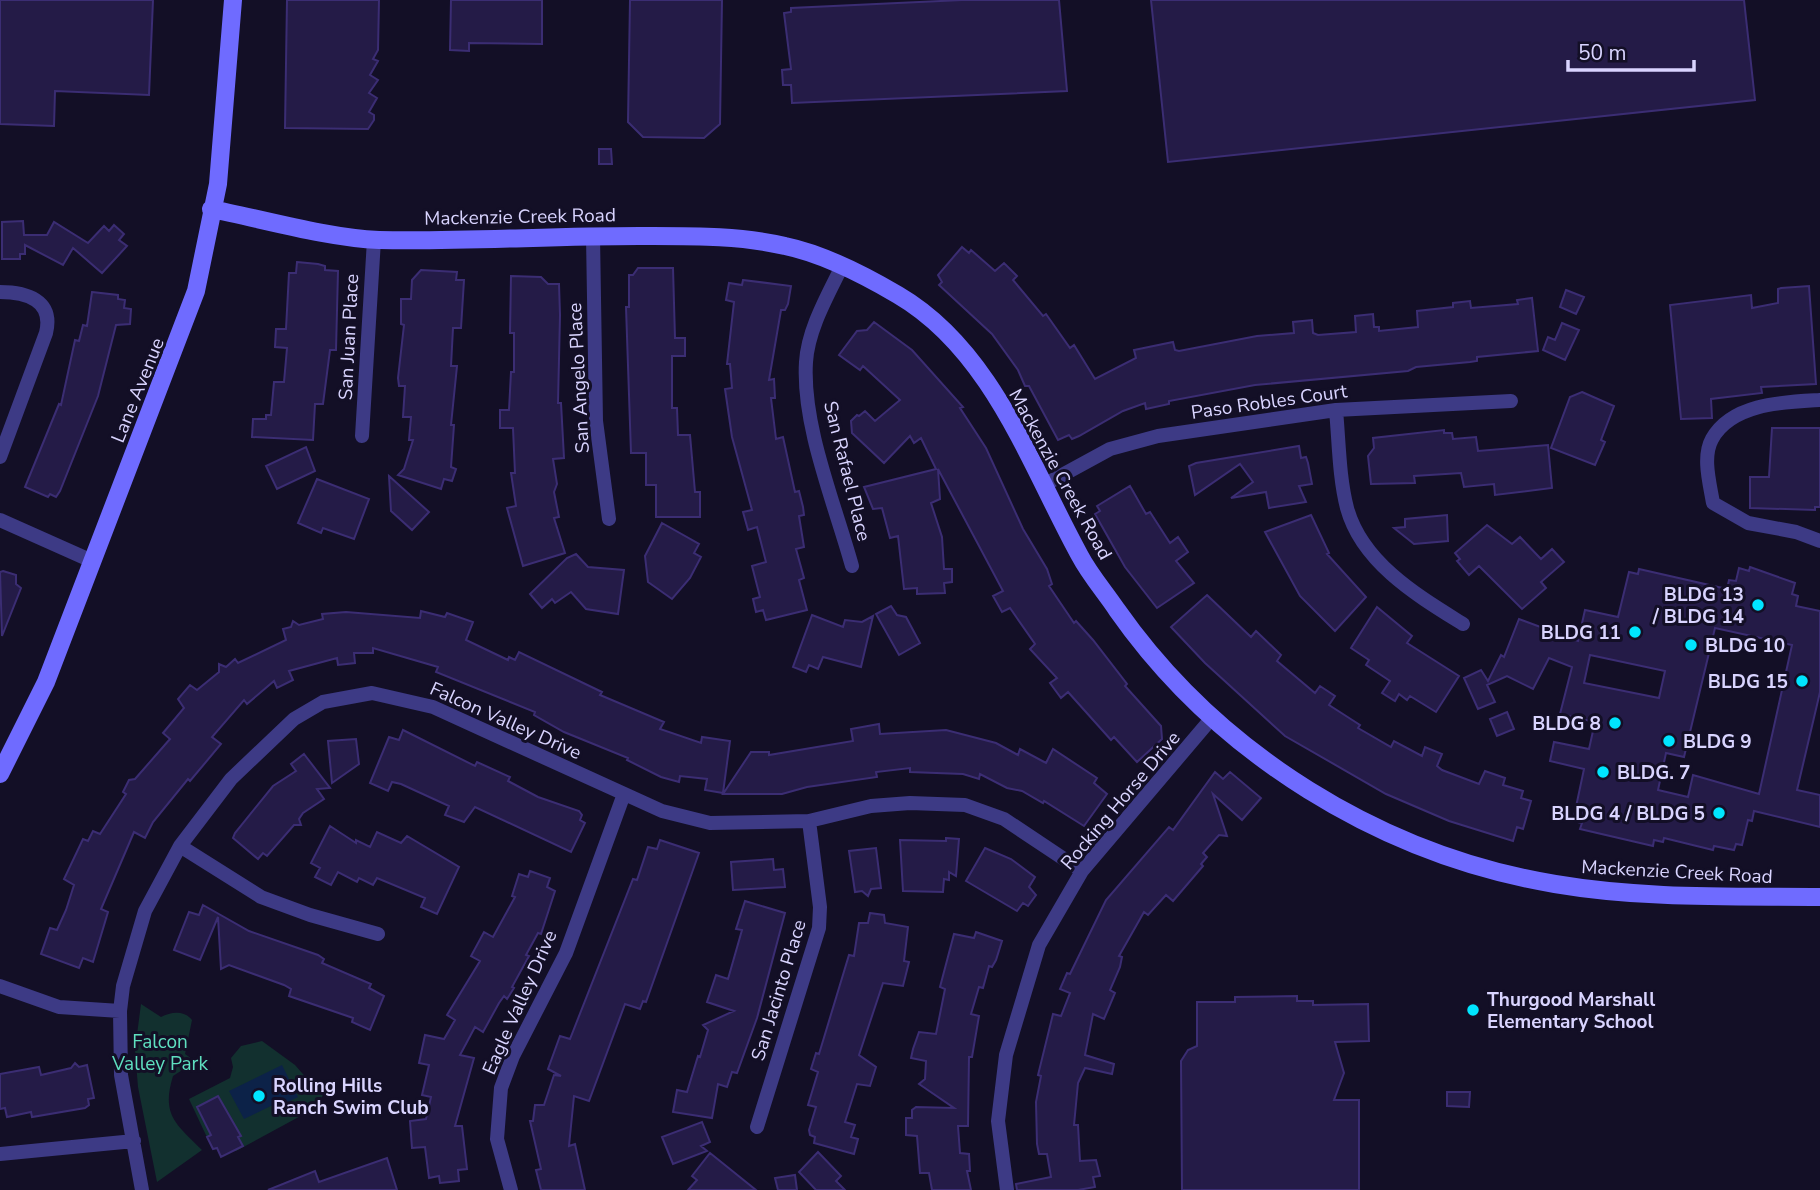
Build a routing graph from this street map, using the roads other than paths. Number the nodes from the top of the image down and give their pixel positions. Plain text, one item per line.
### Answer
1 (233, 0) edge
2 (211, 209) junction
3 (593, 236) junction
4 (374, 240) junction
5 (842, 266) junction
6 (0, 292) edge
7 (1820, 400) edge
8 (1511, 401) dead end
9 (1336, 410) junction
10 (362, 436) dead end
11 (0, 457) edge
12 (1044, 485) junction
13 (609, 519) dead end
14 (0, 520) edge
15 (1820, 541) edge
16 (92, 561) junction
17 (852, 566) dead end
18 (1463, 624) dead end
19 (1211, 719) junction
20 (0, 774) edge
21 (624, 794) junction
22 (809, 821) junction
23 (180, 846) junction
24 (1082, 871) junction
25 (1820, 897) edge
26 (378, 934) dead end
27 (0, 986) edge
28 (120, 1011) junction
29 (757, 1127) dead end
30 (134, 1141) junction
31 (0, 1154) edge
32 (508, 1189) edge
33 (142, 1190) edge
34 (1007, 1190) edge

1 - 2 street, Lane Avenue
2 - 4 street, Mackenzie Creek Road
2 - 16 street, Lane Avenue
3 - 4 street, Mackenzie Creek Road
3 - 5 street, Mackenzie Creek Road
3 - 13 street, San Angelo Place
4 - 10 street, San Juan Place
5 - 12 street, Mackenzie Creek Road
5 - 17 street, San Rafael Place
6 - 11 street
7 - 15 street
8 - 9 street, Paso Robles Court
9 - 12 street, Paso Robles Court
9 - 18 street
12 - 19 street, Mackenzie Creek Road
14 - 16 street
16 - 20 street, Lane Avenue
19 - 24 street, Rocking Horse Drive
19 - 25 street, Mackenzie Creek Road
21 - 22 street, Falcon Valley Drive
21 - 23 street, Falcon Valley Drive
21 - 32 street, Eagle Valley Drive
22 - 24 street, Falcon Valley Drive
22 - 29 street, San Jacinto Place
23 - 26 street
23 - 28 street, Falcon Valley Drive
24 - 34 street, Rocking Horse Drive
27 - 28 street
28 - 30 street, Falcon Valley Drive
30 - 31 street
30 - 33 street, Falcon Valley Drive

